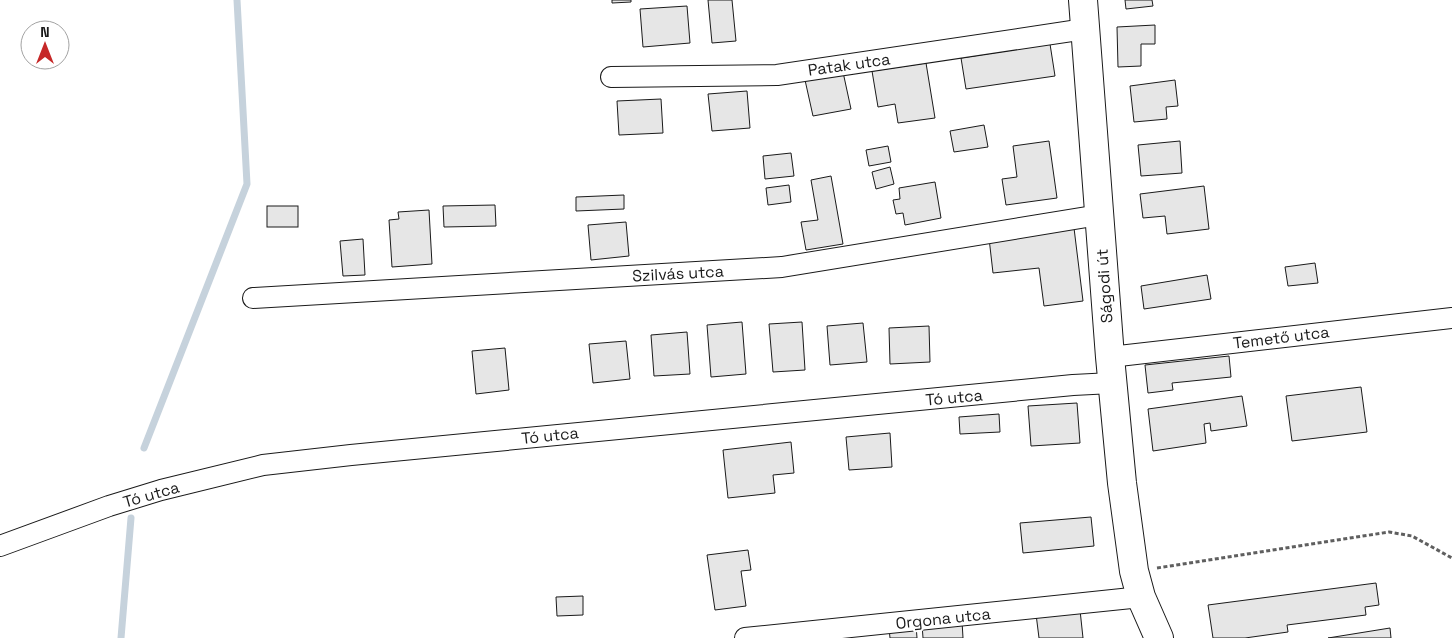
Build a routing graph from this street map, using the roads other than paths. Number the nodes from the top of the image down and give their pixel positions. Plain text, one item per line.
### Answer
1 (1083, 0) edge
2 (1085, 29) junction
3 (611, 78) dead end
4 (1099, 215) junction
5 (253, 298) dead end
6 (1452, 318) edge
7 (1111, 370) junction
8 (0, 546) edge
9 (1141, 597) junction
10 (745, 638) edge
11 (1159, 638) edge

1 - 2 street, Ságodi út
2 - 3 street, Patak utca
2 - 4 street, Ságodi út
4 - 5 street, Szilvás utca
4 - 7 street, Ságodi út
6 - 7 street, Temető utca
7 - 8 street, Tó utca
7 - 9 street, Ságodi út
9 - 10 street, Orgona utca
9 - 11 street, Ságodi út

